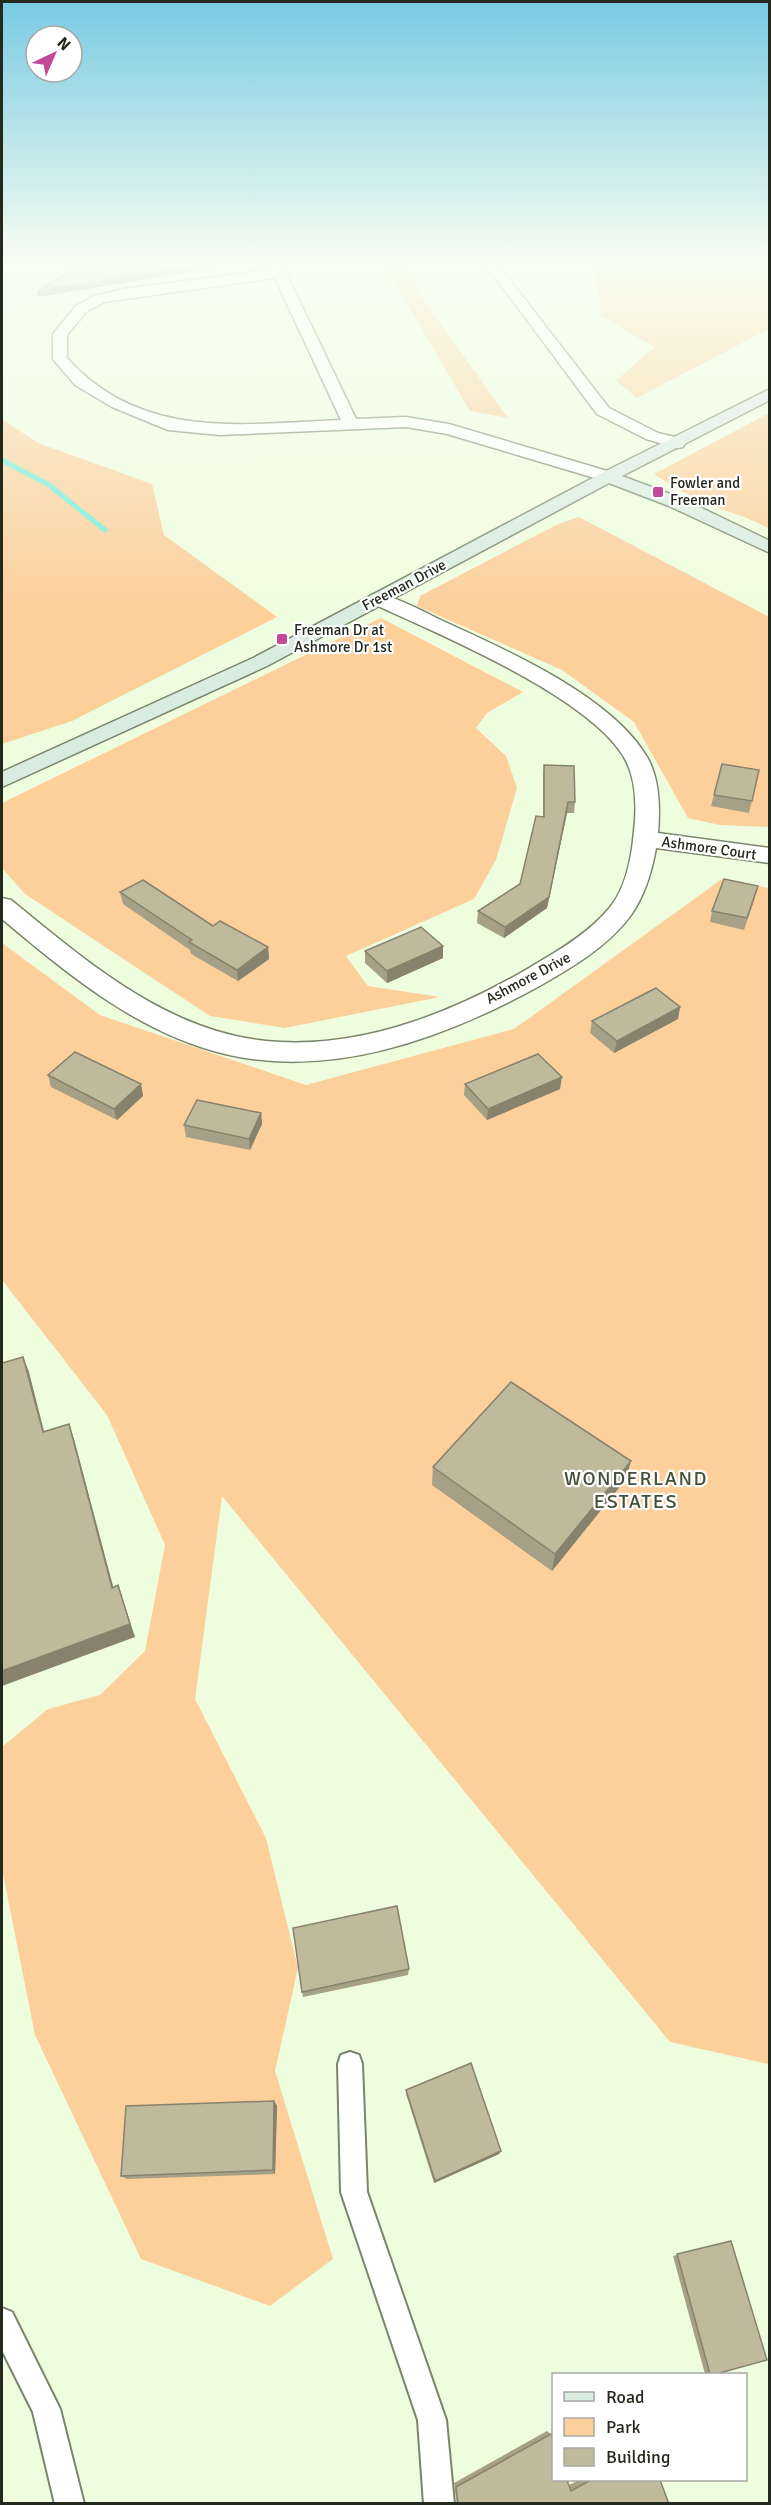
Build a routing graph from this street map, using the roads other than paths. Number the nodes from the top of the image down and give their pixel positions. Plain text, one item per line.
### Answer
1 (76, 378) edge
2 (328, 378) edge
3 (578, 378) edge
4 (770, 394) edge
5 (350, 423) junction
6 (677, 443) junction
7 (608, 477) junction
8 (770, 548) edge
9 (378, 599) junction
10 (2, 780) edge
11 (648, 839) junction
12 (770, 856) edge
13 (2, 906) edge
14 (350, 2064) dead end
15 (2, 2322) edge
16 (70, 2504) edge
17 (440, 2504) edge

1 - 5 street
2 - 5 street
3 - 6 street
4 - 6 street, Freeman Drive
5 - 7 street
6 - 7 street, Freeman Drive
7 - 8 street
7 - 9 street, Freeman Drive
9 - 10 street, Freeman Drive
9 - 11 street, Ashmore Drive
11 - 12 street, Ashmore Court
11 - 13 street, Ashmore Drive
14 - 17 lane
15 - 16 lane

